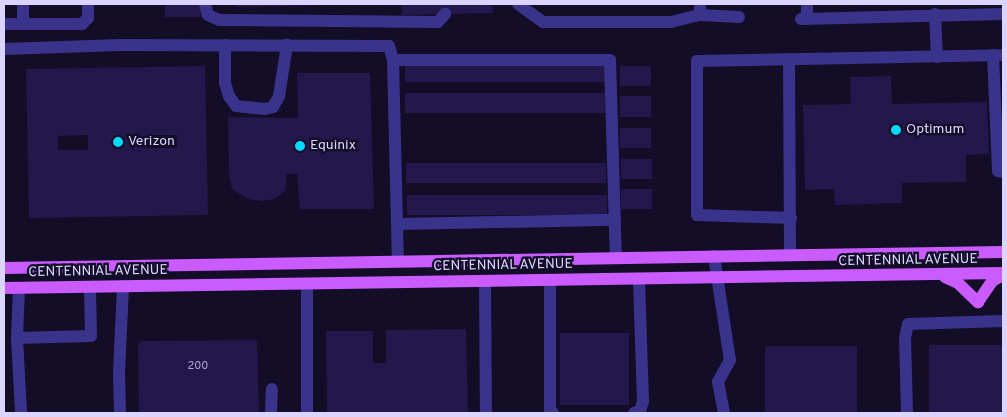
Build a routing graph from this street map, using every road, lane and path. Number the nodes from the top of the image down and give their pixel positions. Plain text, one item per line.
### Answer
1 (23, 4) edge
2 (88, 4) edge
3 (205, 4) edge
4 (518, 4) edge
5 (807, 4) edge
6 (840, 4) edge
7 (700, 9) edge
8 (876, 10) edge
9 (446, 14) dead end
10 (935, 14) junction
11 (1003, 14) edge
12 (739, 17) dead end
13 (841, 18) junction
14 (4, 24) edge
15 (24, 24) junction
16 (225, 45) junction
17 (287, 45) junction
18 (4, 49) edge
19 (998, 55) edge
20 (937, 56) junction
21 (789, 58) junction
22 (394, 60) junction
23 (1003, 172) edge
24 (791, 218) junction
25 (615, 220) junction
26 (398, 224) junction
27 (1003, 252) edge
28 (790, 255) junction
29 (714, 256) junction
30 (616, 258) junction
31 (398, 261) junction
32 (4, 268) edge
33 (1003, 274) edge
34 (943, 276) junction
35 (716, 279) junction
36 (639, 280) junction
37 (550, 281) junction
38 (485, 282) junction
39 (307, 284) junction
40 (123, 286) junction
41 (90, 287) junction
42 (4, 288) edge
43 (19, 288) junction
44 (978, 302) junction
45 (1003, 321) edge
46 (978, 322) junction
47 (17, 338) junction
48 (272, 389) dead end
49 (21, 413) edge
50 (120, 413) edge
51 (271, 413) edge
52 (307, 413) edge
53 (486, 413) edge
54 (553, 413) edge
55 (634, 413) edge
56 (724, 413) edge
57 (907, 413) edge

1 - 15 lane
2 - 15 lane
3 - 9 lane
4 - 7 lane
5 - 13 lane
6 - 13 lane
7 - 12 lane
8 - 10 lane
8 - 13 lane
10 - 11 lane
10 - 20 lane
14 - 15 lane
16 - 17 lane
16 - 17 lane
16 - 18 lane
17 - 22 lane
19 - 20 lane
19 - 23 lane
20 - 21 lane
21 - 24 lane
21 - 24 lane
22 - 25 lane
22 - 26 lane
24 - 28 lane
25 - 26 lane
25 - 30 lane
26 - 31 lane
27 - 28 main road, CENTENNIAL AVENUE
28 - 29 main road, CENTENNIAL AVENUE
29 - 30 main road, CENTENNIAL AVENUE
29 - 35 lane
30 - 31 main road, CENTENNIAL AVENUE
31 - 32 main road, CENTENNIAL AVENUE
33 - 34 main road, CENTENNIAL AVENUE
33 - 44 main road
34 - 35 main road, CENTENNIAL AVENUE
34 - 44 main road
35 - 36 main road, CENTENNIAL AVENUE
35 - 56 lane
36 - 37 main road, CENTENNIAL AVENUE
36 - 55 lane
37 - 38 main road, CENTENNIAL AVENUE
37 - 54 lane
38 - 39 main road, CENTENNIAL AVENUE
38 - 53 lane
39 - 40 main road, CENTENNIAL AVENUE
39 - 52 lane
40 - 41 main road, CENTENNIAL AVENUE
40 - 50 lane
41 - 43 main road, CENTENNIAL AVENUE
41 - 47 lane
42 - 43 main road, CENTENNIAL AVENUE
43 - 47 lane
44 - 46 lane
45 - 46 lane
46 - 57 lane
47 - 49 lane
48 - 51 lane

